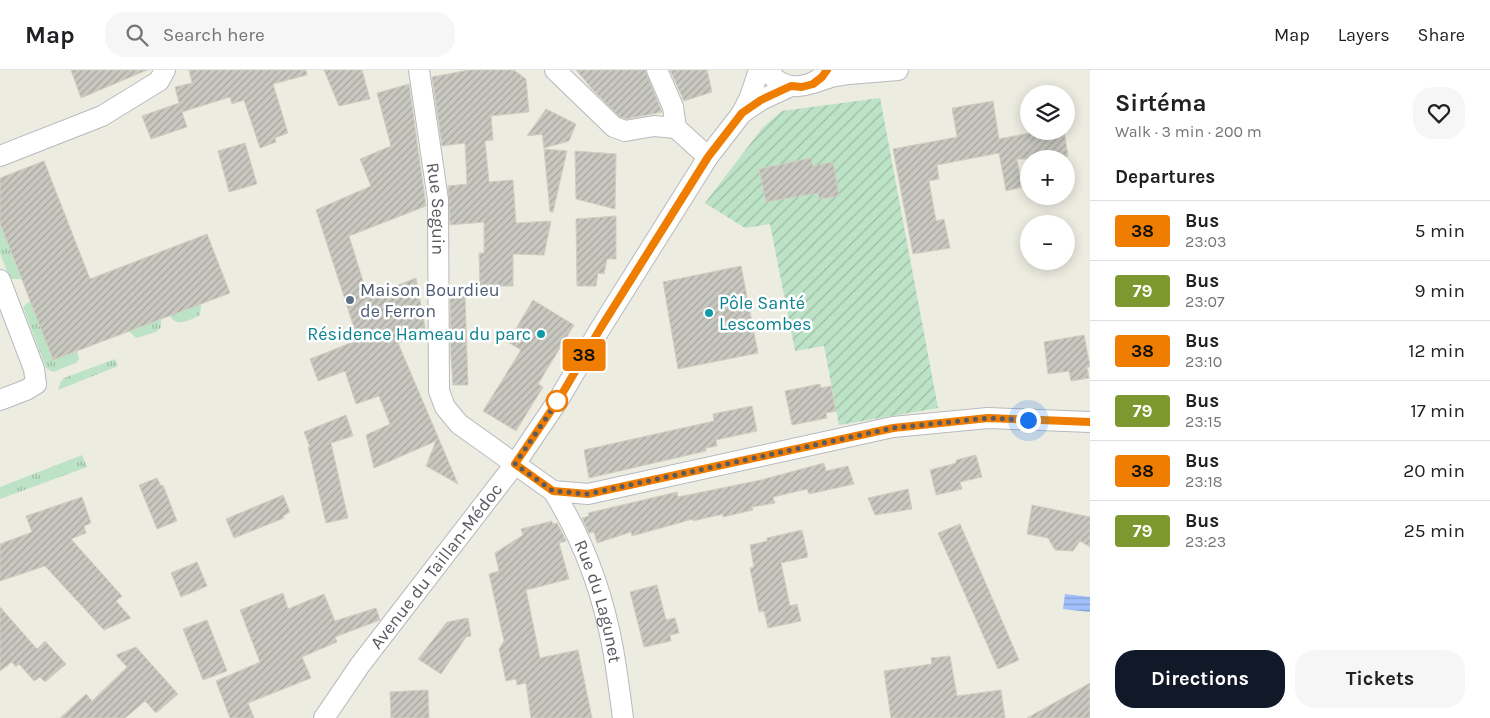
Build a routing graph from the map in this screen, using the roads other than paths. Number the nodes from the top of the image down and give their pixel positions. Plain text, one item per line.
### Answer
1 (164, 70) edge
2 (420, 70) edge
3 (555, 70) edge
4 (657, 70) edge
5 (759, 70) edge
6 (768, 70) edge
7 (898, 70) edge
8 (862, 72) edge
9 (820, 77) edge
10 (791, 86) junction
11 (742, 113) junction
12 (676, 128) junction
13 (0, 156) edge
14 (708, 157) junction
15 (0, 280) edge
16 (0, 400) edge
17 (1090, 422) edge
18 (515, 464) junction
19 (553, 491) junction
20 (324, 718) edge
21 (623, 718) edge

1 - 13 street
2 - 18 street, Rue Seguin
3 - 12 street
4 - 12 street
5 - 11 street, Avenue du Taillan-Médoc
6 - 10 street
7 - 8 street, Avenue du Taillan-Médoc
8 - 9 street, Avenue du Taillan-Médoc
9 - 10 street, Avenue du Taillan-Médoc
10 - 11 street, Avenue du Taillan-Médoc
11 - 14 street, Avenue du Taillan-Médoc
12 - 14 street
14 - 18 street, Avenue du Taillan-Médoc
15 - 16 street
17 - 19 street
18 - 19 street, Rue Seguin
18 - 20 street, Avenue du Taillan-Médoc
19 - 21 street, Rue du Lagunet

